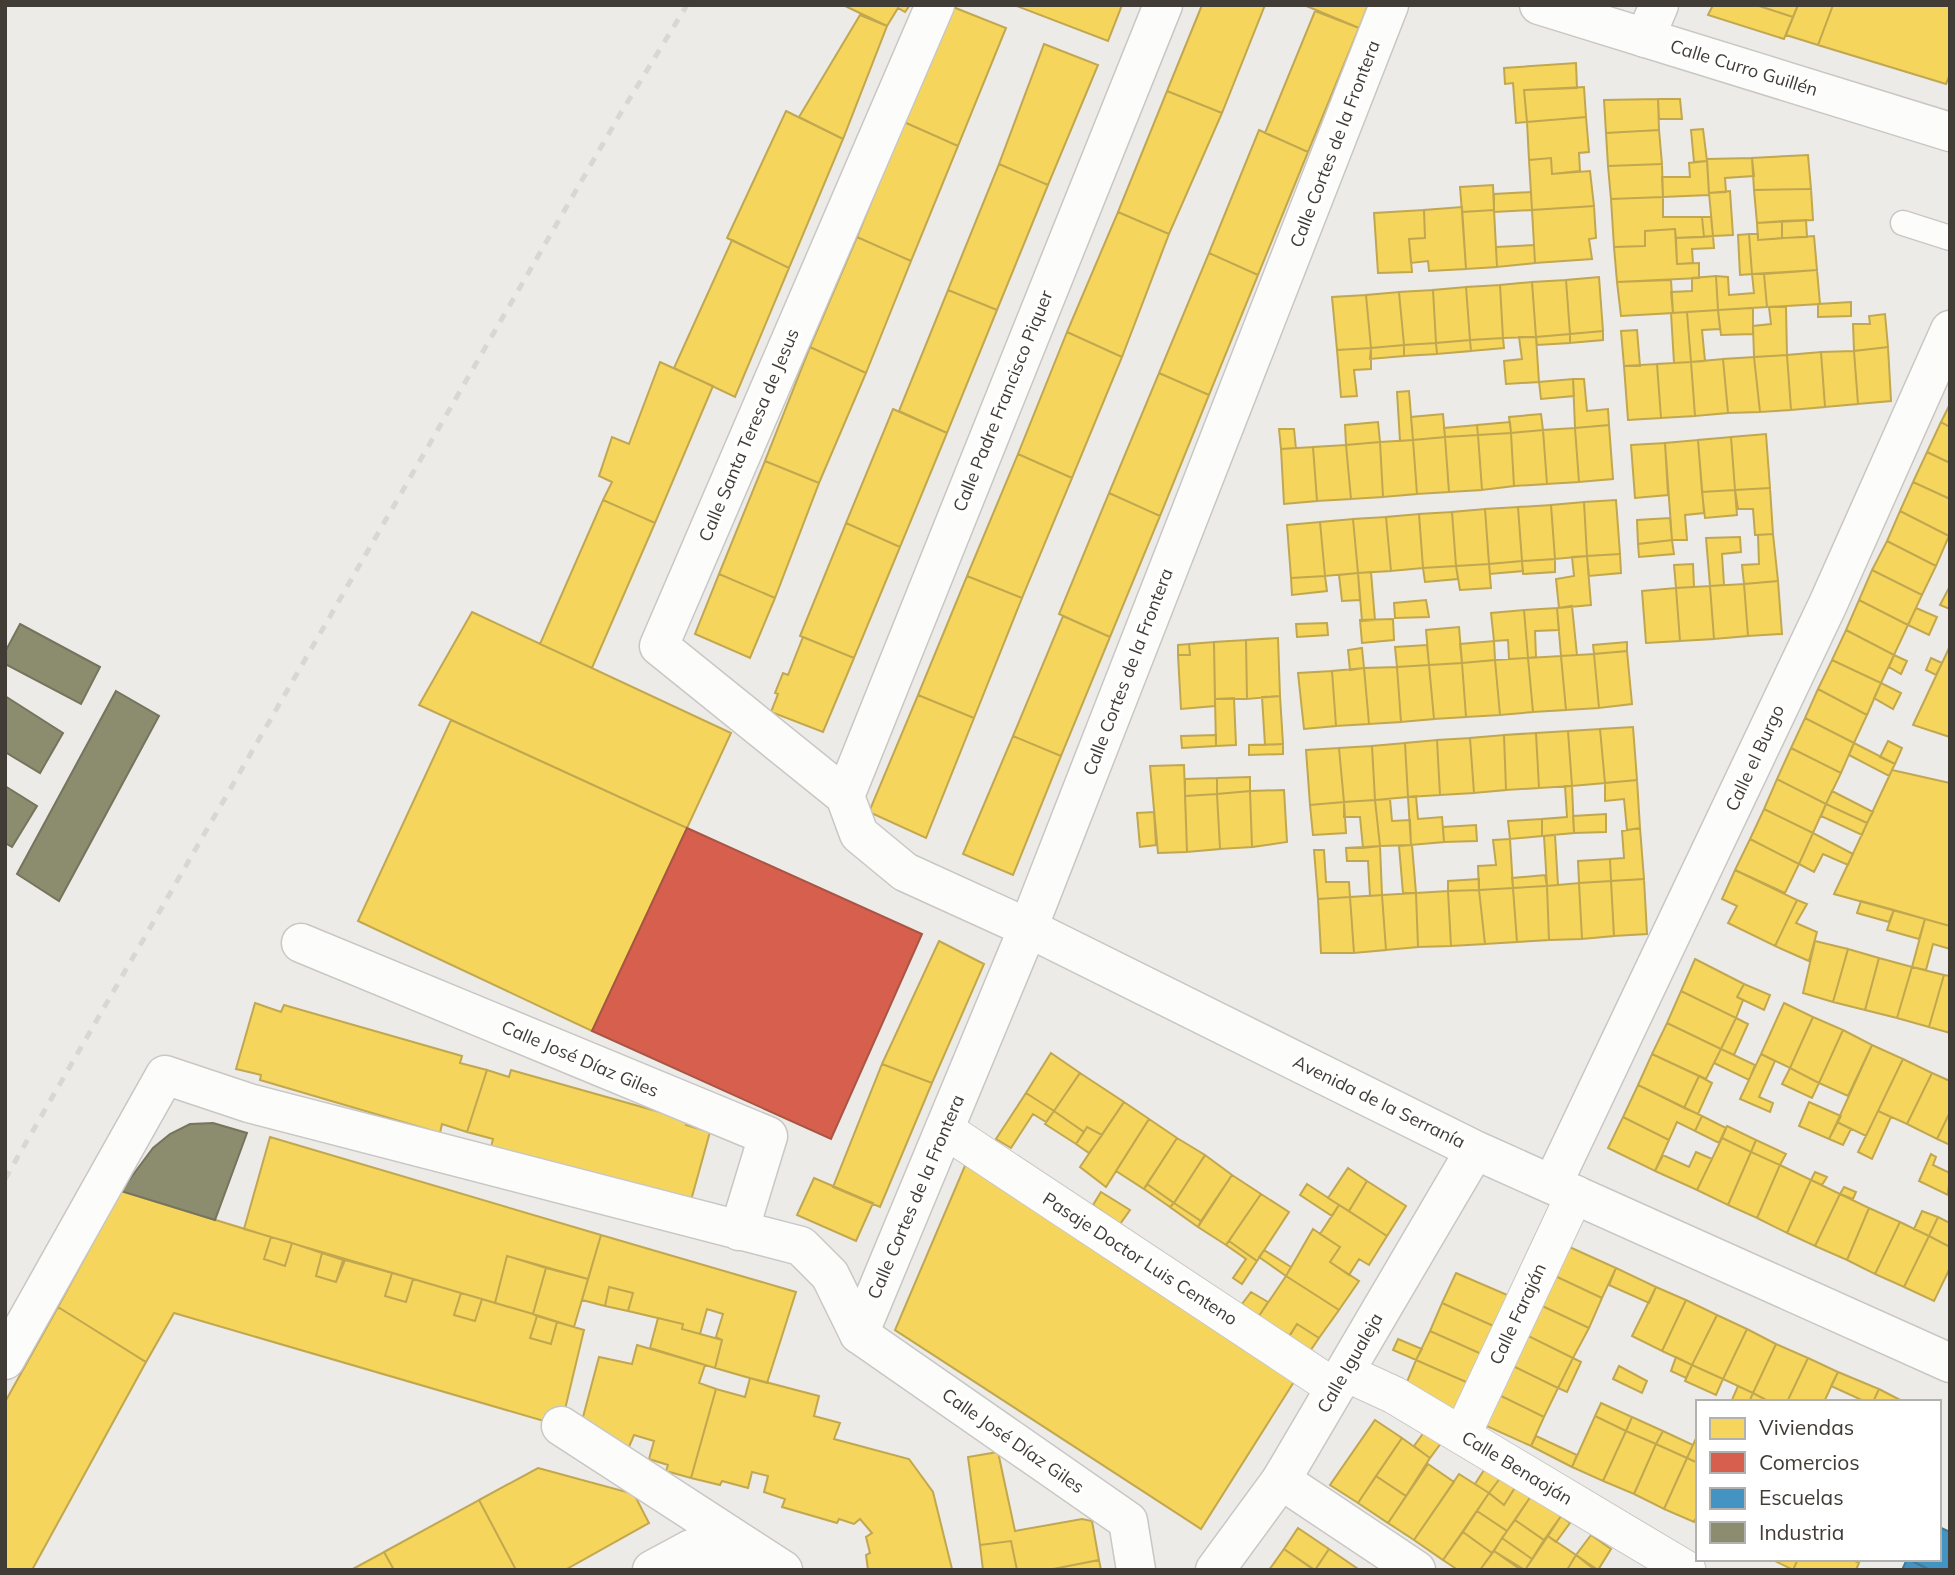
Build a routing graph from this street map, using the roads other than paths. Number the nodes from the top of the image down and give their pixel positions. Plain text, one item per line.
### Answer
1 (935, 5) edge
2 (1163, 5) edge
3 (1389, 5) edge
4 (1539, 5) edge
5 (1652, 21) edge
6 (1950, 132) edge
7 (1903, 223) dead end
8 (1950, 238) edge
9 (1950, 330) edge
10 (845, 796) junction
11 (1028, 928) junction
12 (301, 943) dead end
13 (944, 1129) junction
14 (1475, 1150) junction
15 (1564, 1188) junction
16 (739, 1231) junction
17 (859, 1334) junction
18 (5, 1360) edge
19 (1950, 1363) edge
20 (1340, 1380) junction
21 (561, 1426) dead end
22 (1462, 1435) junction
23 (1281, 1480) junction
24 (781, 1568) edge
25 (652, 1570) edge
26 (1136, 1570) edge
27 (1215, 1570) edge
28 (1416, 1570) edge
29 (1687, 1570) edge

1 - 10 street, Calle Santa Teresa de Jesus
2 - 10 street, Calle Padre Francisco Piquer
3 - 11 street, Calle Cortes de la Frontera
4 - 5 street, Calle Curro Guillén
5 - 6 street, Calle Curro Guillén
7 - 8 lane
9 - 15 street, Calle el Burgo
10 - 11 street, Avenida de la Serranía
11 - 13 street, Calle Cortes de la Frontera
11 - 14 street, Avenida de la Serranía
12 - 16 street, Calle José Díaz Giles
13 - 17 street, Calle Cortes de la Frontera
13 - 20 street, Pasaje Doctor Luis Centeno
14 - 15 street, Avenida de la Serranía
14 - 20 street, Calle Igualeja
15 - 19 street, Avenida de la Serranía
15 - 22 street, Calle Faraján
16 - 17 street, Calle José Díaz Giles
16 - 18 street, Calle José Díaz Giles
17 - 26 street, Calle José Díaz Giles
20 - 22 street, Calle Benaoján
20 - 23 street, Calle Igualeja
21 - 24 street
22 - 29 street, Calle Benaoján
23 - 27 street, Calle Igualeja
23 - 28 street
24 - 25 street

